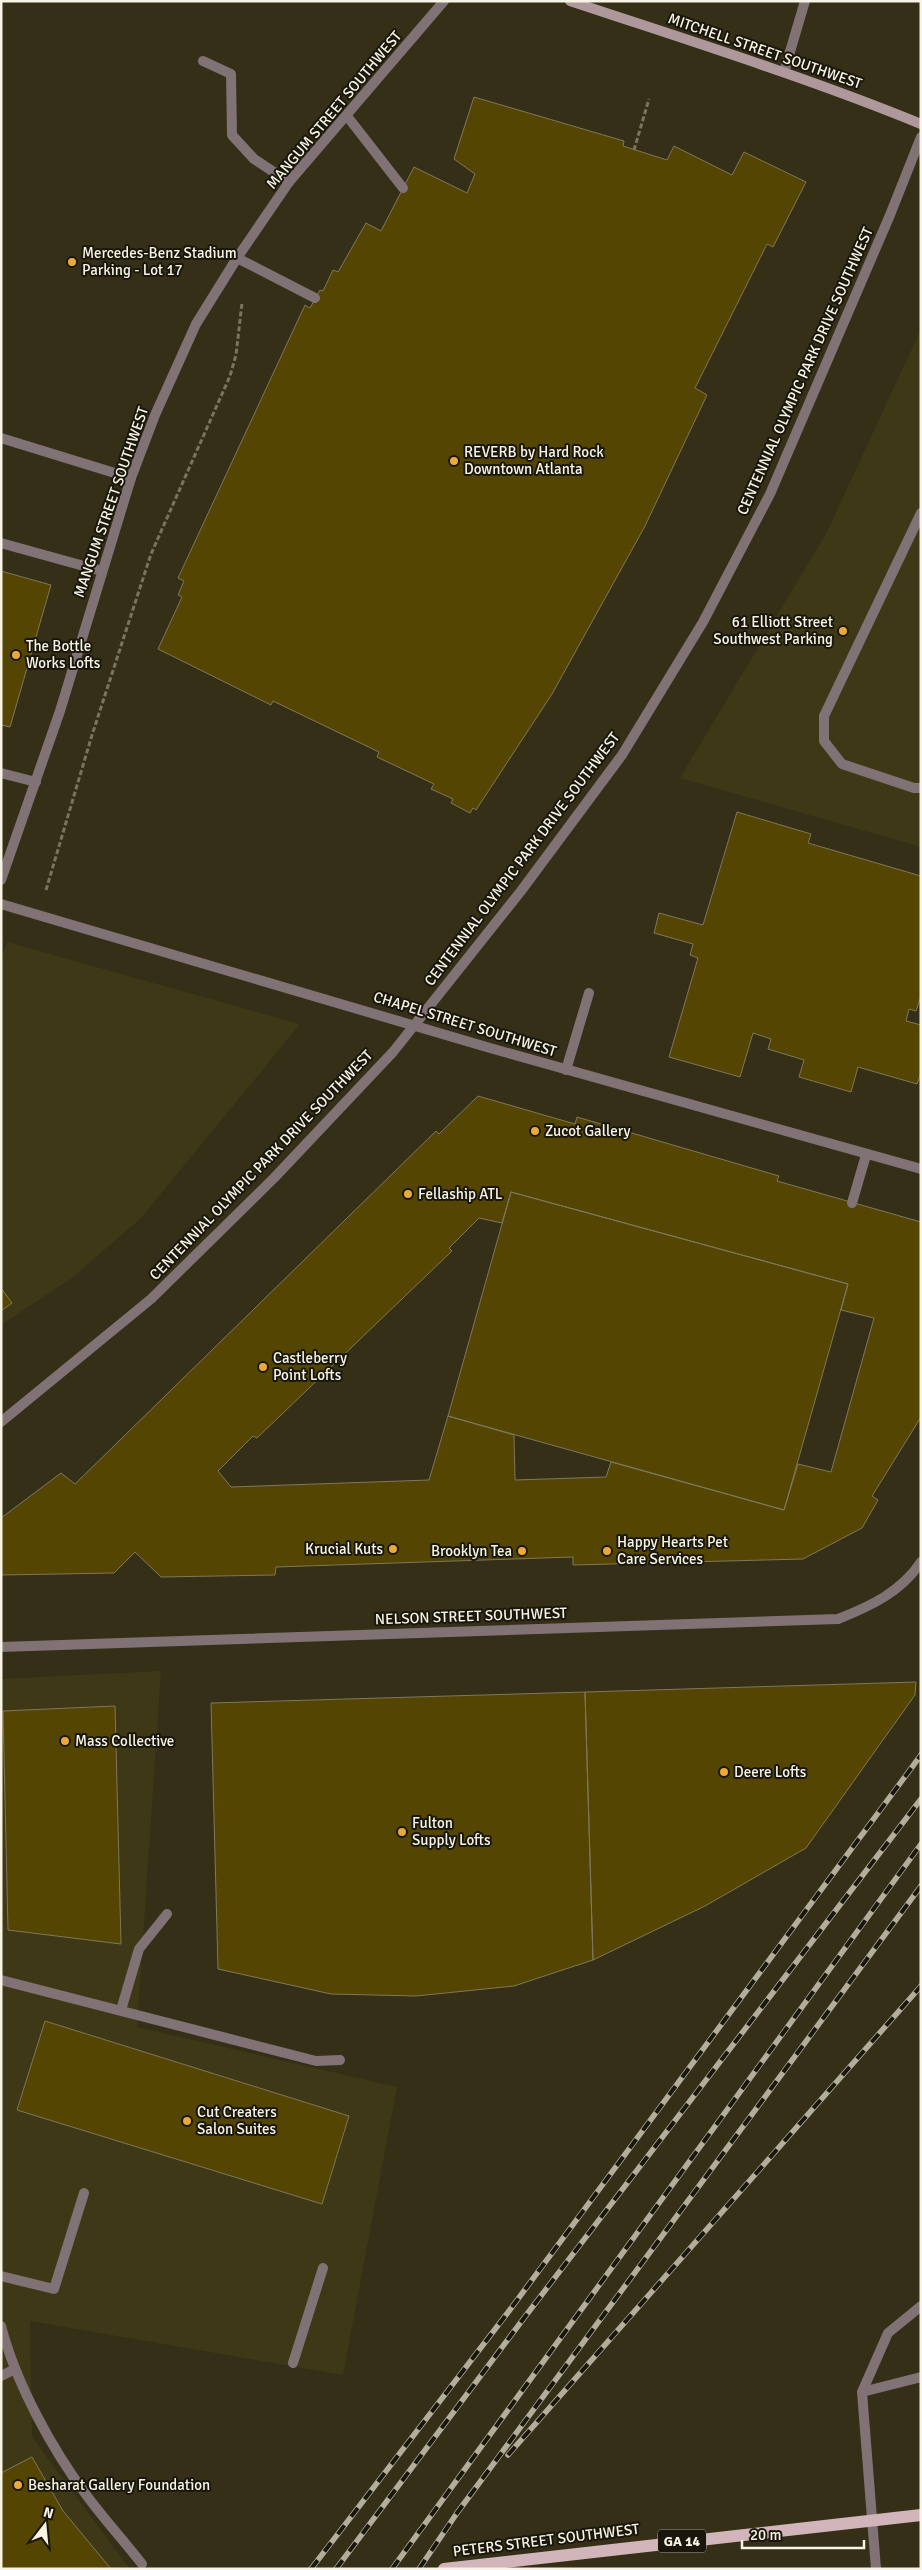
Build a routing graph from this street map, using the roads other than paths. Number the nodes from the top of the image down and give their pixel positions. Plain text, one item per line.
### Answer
1 (444, 1) edge
2 (570, 1) edge
3 (805, 1) edge
4 (202, 61) dead end
5 (784, 72) junction
6 (347, 116) junction
7 (921, 124) edge
8 (921, 137) edge
9 (289, 182) junction
10 (403, 188) dead end
11 (237, 258) junction
12 (316, 298) dead end
13 (1, 438) edge
14 (131, 478) junction
15 (921, 513) edge
16 (1, 543) edge
17 (102, 571) junction
18 (1, 773) edge
19 (36, 782) junction
20 (921, 788) edge
21 (1, 880) edge
22 (1, 904) edge
23 (589, 993) dead end
24 (415, 1025) junction
25 (566, 1070) junction
26 (866, 1155) junction
27 (921, 1170) edge
28 (852, 1203) dead end
29 (1, 1422) edge
30 (921, 1562) edge
31 (1, 1647) edge
32 (167, 1914) dead end
33 (1, 1980) edge
34 (121, 2010) junction
35 (340, 2060) dead end
36 (84, 2193) dead end
37 (323, 2268) dead end
38 (1, 2276) edge
39 (921, 2306) edge
40 (1, 2326) edge
41 (293, 2363) dead end
42 (15, 2369) junction
43 (1, 2376) edge
44 (921, 2377) edge
45 (862, 2392) junction
46 (921, 2515) edge
47 (142, 2564) dead end
48 (444, 2569) edge
49 (876, 2569) edge

1 - 6 street, MANGUM STREET SOUTHWEST
2 - 5 main road, MITCHELL STREET SOUTHWEST
3 - 5 street
4 - 9 street
5 - 7 main road, MITCHELL STREET SOUTHWEST
6 - 9 street, MANGUM STREET SOUTHWEST
6 - 10 street
8 - 24 street, CENTENNIAL OLYMPIC PARK DRIVE SOUTHWEST
9 - 11 street, MANGUM STREET SOUTHWEST
11 - 12 street
11 - 14 street, MANGUM STREET SOUTHWEST
13 - 14 street
14 - 17 street, MANGUM STREET SOUTHWEST
15 - 20 street
16 - 17 street
17 - 19 street, MANGUM STREET SOUTHWEST
18 - 19 street
19 - 21 street, MANGUM STREET SOUTHWEST
22 - 24 street, CHAPEL STREET SOUTHWEST
23 - 25 street
24 - 25 street, CHAPEL STREET SOUTHWEST
24 - 29 street, CENTENNIAL OLYMPIC PARK DRIVE SOUTHWEST
25 - 26 street, CHAPEL STREET SOUTHWEST
26 - 27 street, CHAPEL STREET SOUTHWEST
26 - 28 street
30 - 31 street, NELSON STREET SOUTHWEST
32 - 34 street
33 - 34 street
34 - 35 street
36 - 38 street
37 - 41 street
39 - 45 street
40 - 42 street
42 - 43 street
42 - 47 street
44 - 45 street
45 - 49 street
46 - 48 main road, PETERS STREET SOUTHWEST / GA 14, bridge

